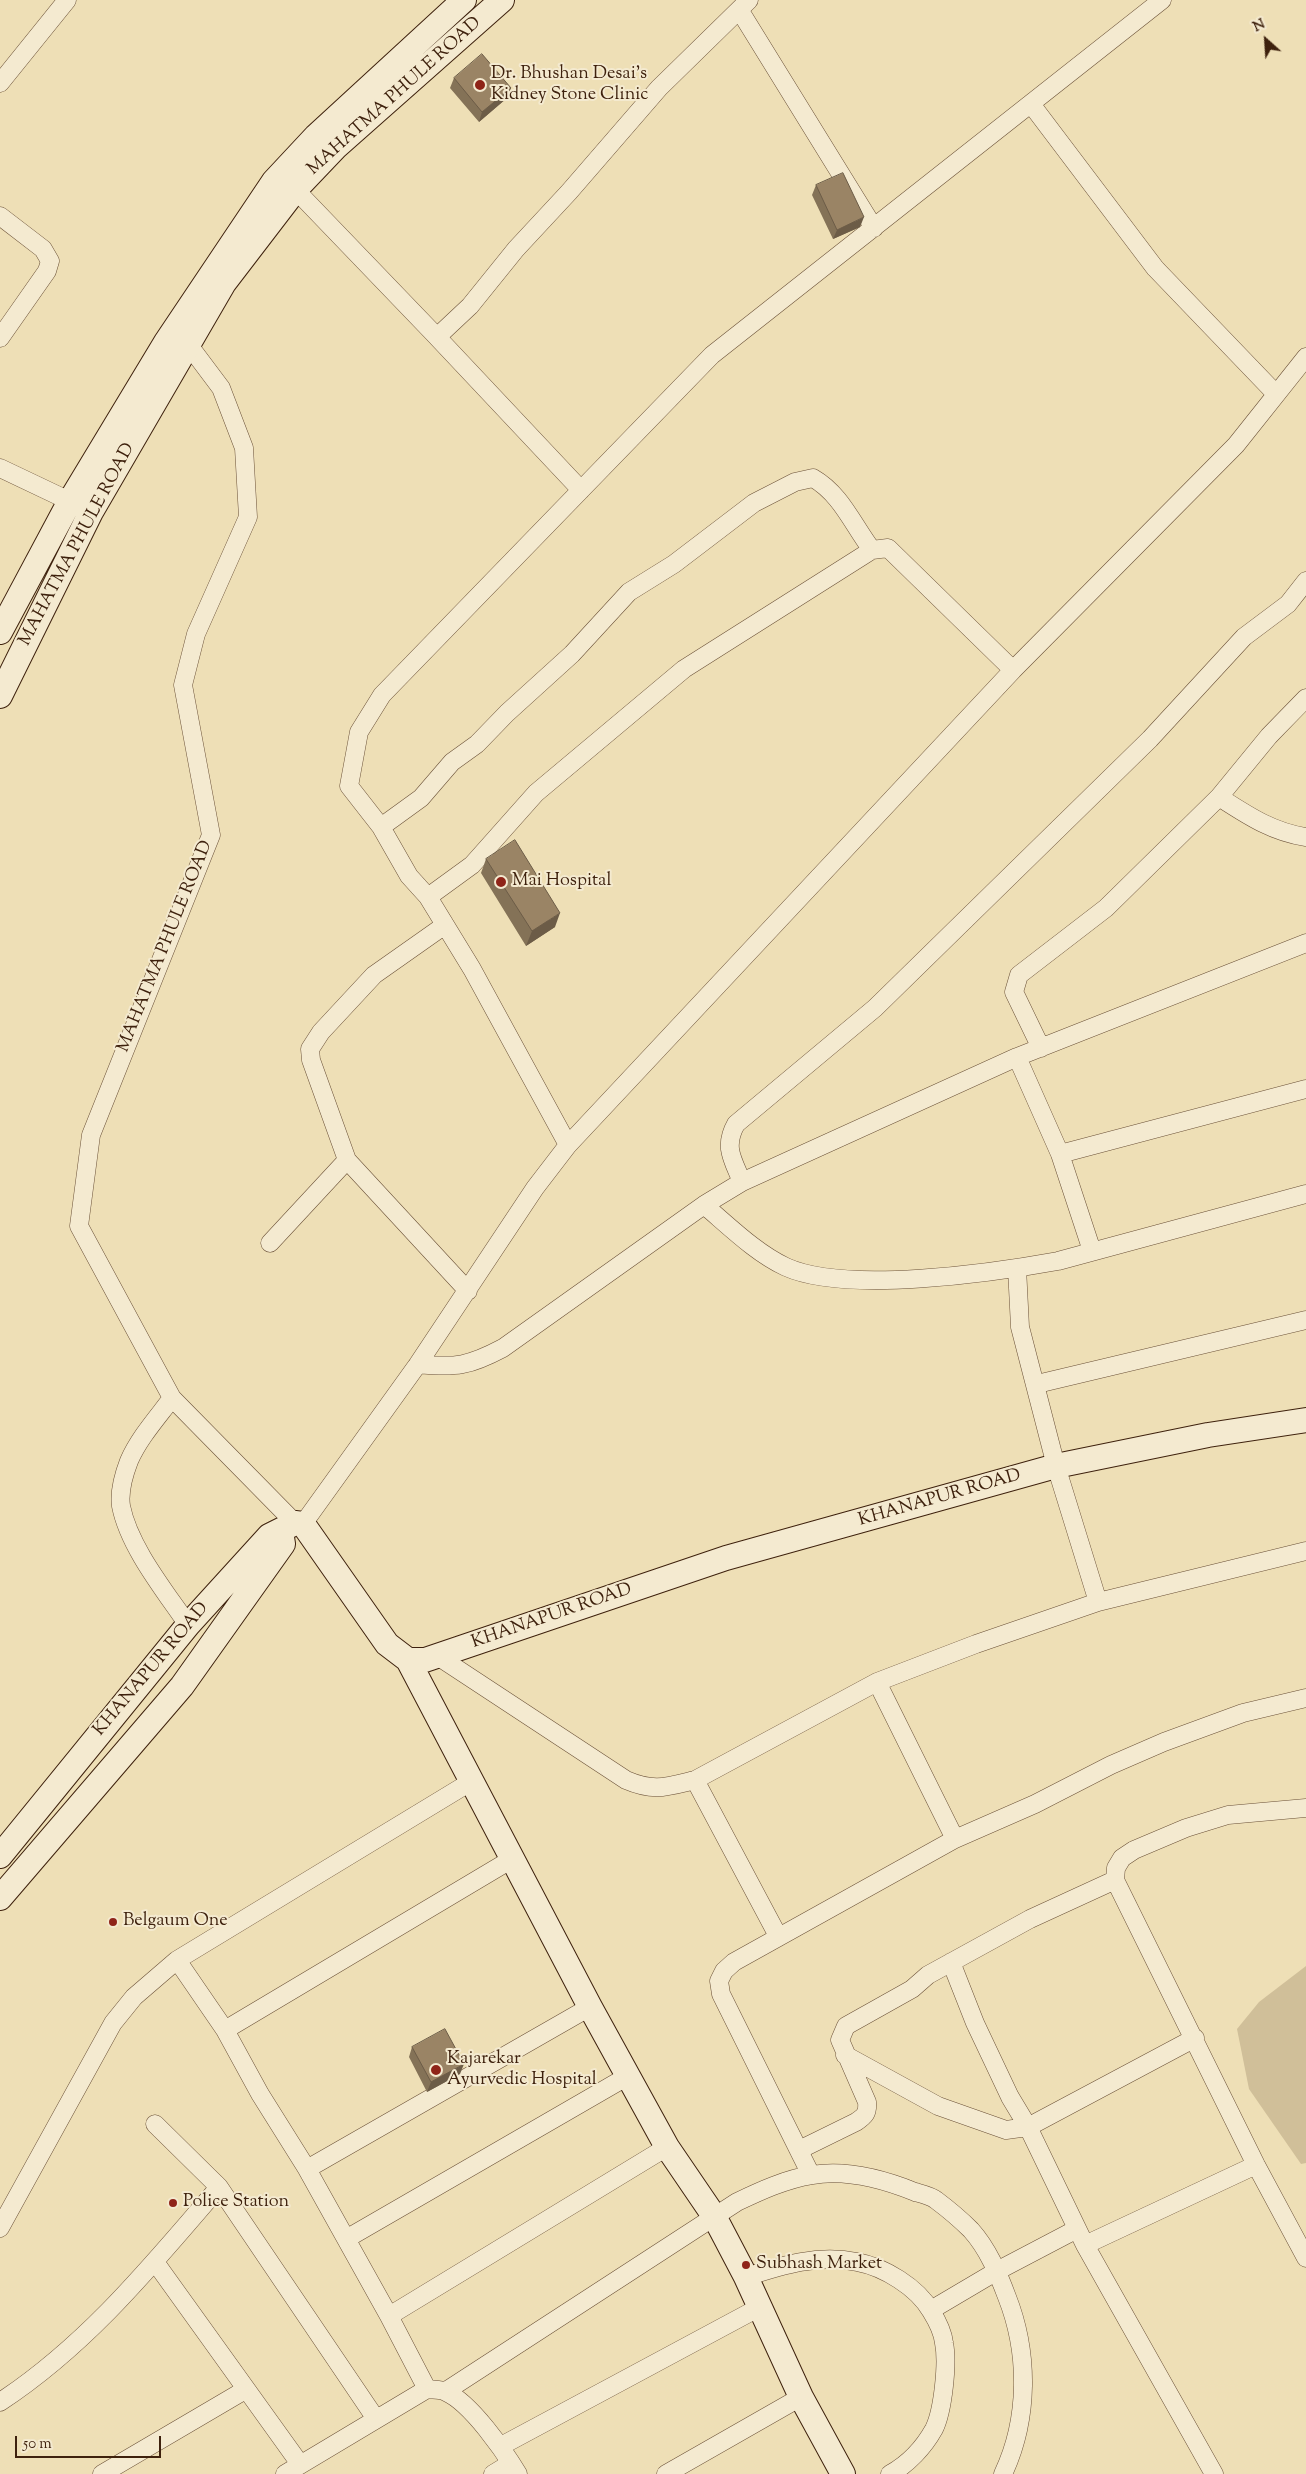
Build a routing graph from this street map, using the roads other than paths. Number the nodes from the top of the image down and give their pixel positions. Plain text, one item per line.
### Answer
1 (67, 0) edge
2 (464, 0) edge
3 (502, 0) edge
4 (1162, 0) edge
5 (744, 5) edge
6 (0, 83) edge
7 (1031, 104) junction
8 (288, 182) junction
9 (0, 216) edge
10 (874, 228) junction
11 (182, 337) junction
12 (437, 337) junction
13 (0, 338) edge
14 (1306, 357) edge
15 (1276, 394) junction
16 (0, 468) edge
17 (581, 490) junction
18 (70, 501) junction
19 (92, 512) junction
20 (872, 550) junction
21 (1306, 581) edge
22 (0, 632) edge
23 (1013, 670) junction
24 (0, 696) edge
25 (1306, 698) edge
26 (1220, 797) junction
27 (382, 827) junction
28 (1306, 837) edge
29 (428, 897) junction
30 (445, 925) junction
31 (1306, 943) edge
32 (1041, 1048) junction
33 (1017, 1057) junction
34 (1306, 1089) edge
35 (568, 1145) junction
36 (1060, 1154) junction
37 (346, 1160) junction
38 (742, 1182) junction
39 (1306, 1194) edge
40 (704, 1205) junction
41 (270, 1243) dead end
42 (1092, 1251) junction
43 (1018, 1268) junction
44 (468, 1291) junction
45 (1306, 1320) edge
46 (418, 1364) junction
47 (1037, 1384) junction
48 (172, 1398) junction
49 (1306, 1420) edge
50 (1056, 1466) junction
51 (293, 1526) junction
52 (1306, 1551) edge
53 (1098, 1602) junction
54 (188, 1625) junction
55 (439, 1657) junction
56 (408, 1660) junction
57 (877, 1682) junction
58 (1306, 1698) edge
59 (695, 1780) junction
60 (472, 1781) junction
61 (1306, 1808) edge
62 (955, 1839) junction
63 (0, 1856) edge
64 (512, 1859) junction
65 (1115, 1880) junction
66 (0, 1898) edge
67 (778, 1936) junction
68 (177, 1960) junction
69 (951, 1962) junction
70 (590, 2007) junction
71 (225, 2030) junction
72 (1195, 2038) junction
73 (844, 2055) junction
74 (628, 2076) junction
75 (155, 2124) dead end
76 (1028, 2127) junction
77 (667, 2147) junction
78 (799, 2150) junction
79 (1256, 2165) junction
80 (307, 2170) junction
81 (811, 2175) junction
82 (219, 2187) junction
83 (714, 2216) junction
84 (0, 2228) edge
85 (1081, 2237) junction
86 (346, 2239) junction
87 (1306, 2258) edge
88 (155, 2262) junction
89 (997, 2271) junction
90 (746, 2277) junction
91 (760, 2307) junction
92 (931, 2310) junction
93 (389, 2316) junction
94 (426, 2389) junction
95 (245, 2390) junction
96 (446, 2391) junction
97 (801, 2397) junction
98 (0, 2402) edge
99 (376, 2419) junction
100 (501, 2446) junction
101 (300, 2464) junction
102 (515, 2469) edge
103 (102, 2474) edge
104 (285, 2474) edge
105 (493, 2474) edge
106 (666, 2474) edge
107 (843, 2474) edge
108 (890, 2474) edge
109 (1003, 2474) edge
110 (1214, 2474) edge

1 - 6 street
2 - 8 main road, MAHATMA PHULE ROAD
3 - 8 main road, MAHATMA PHULE ROAD
4 - 7 street
5 - 10 street
5 - 12 street
7 - 10 street
7 - 15 street
8 - 11 main road, MAHATMA PHULE ROAD
8 - 12 street
9 - 13 street
10 - 17 street
11 - 18 main road, MAHATMA PHULE ROAD
11 - 19 main road, MAHATMA PHULE ROAD
11 - 48 street, MAHATMA PHULE ROAD
12 - 17 street
14 - 15 street
15 - 23 street
16 - 18 street
17 - 27 street
18 - 19 street
18 - 22 main road, MAHATMA PHULE ROAD
19 - 24 main road, MAHATMA PHULE ROAD
20 - 23 street
20 - 27 street
20 - 29 street
21 - 38 street
23 - 35 street
25 - 26 street
26 - 28 street
26 - 32 street
27 - 29 street
29 - 30 street
30 - 35 street
30 - 37 street
31 - 32 street
32 - 33 street
33 - 36 street
33 - 38 street
34 - 36 street
35 - 44 street
36 - 42 street
37 - 41 street
37 - 44 street
38 - 40 street
39 - 42 street
40 - 43 street
40 - 46 street
42 - 43 street
43 - 47 street
44 - 46 street
45 - 47 street
46 - 51 street
47 - 50 street
48 - 51 street, MAHATMA PHULE ROAD
48 - 54 street
49 - 50 main road, KHANAPUR ROAD
50 - 53 street
50 - 55 main road, KHANAPUR ROAD
51 - 54 main road, KHANAPUR ROAD
51 - 56 main road
51 - 66 main road
52 - 53 street
53 - 57 street
54 - 63 main road, KHANAPUR ROAD
55 - 56 main road, KHANAPUR ROAD
55 - 59 street
56 - 60 main road
57 - 59 street
57 - 62 street
58 - 62 street
59 - 67 street
60 - 64 main road
60 - 68 street
61 - 65 street
62 - 67 street
64 - 70 main road
64 - 71 street
65 - 69 street
65 - 72 street
67 - 78 street
68 - 71 street
68 - 84 street
69 - 73 street
69 - 76 street
70 - 74 main road
70 - 80 street
71 - 80 street
72 - 76 street
72 - 79 street
73 - 76 street
73 - 78 street
74 - 77 main road
74 - 86 street
75 - 82 street
76 - 85 street
77 - 83 main road
77 - 93 street
78 - 81 street
79 - 85 street
79 - 87 street
80 - 86 street
81 - 83 street
81 - 89 street
82 - 88 street
82 - 99 street
83 - 90 main road
83 - 96 street
85 - 89 street
85 - 110 street
86 - 93 street
88 - 95 street
88 - 98 street
89 - 92 street
89 - 109 street
90 - 91 main road
90 - 92 street
91 - 97 main road
91 - 100 street
92 - 108 street
93 - 94 street
94 - 96 street
94 - 99 street
95 - 101 street
95 - 103 street
96 - 100 street
97 - 106 street
97 - 107 main road
99 - 101 street
100 - 102 street
101 - 104 street
102 - 105 street

